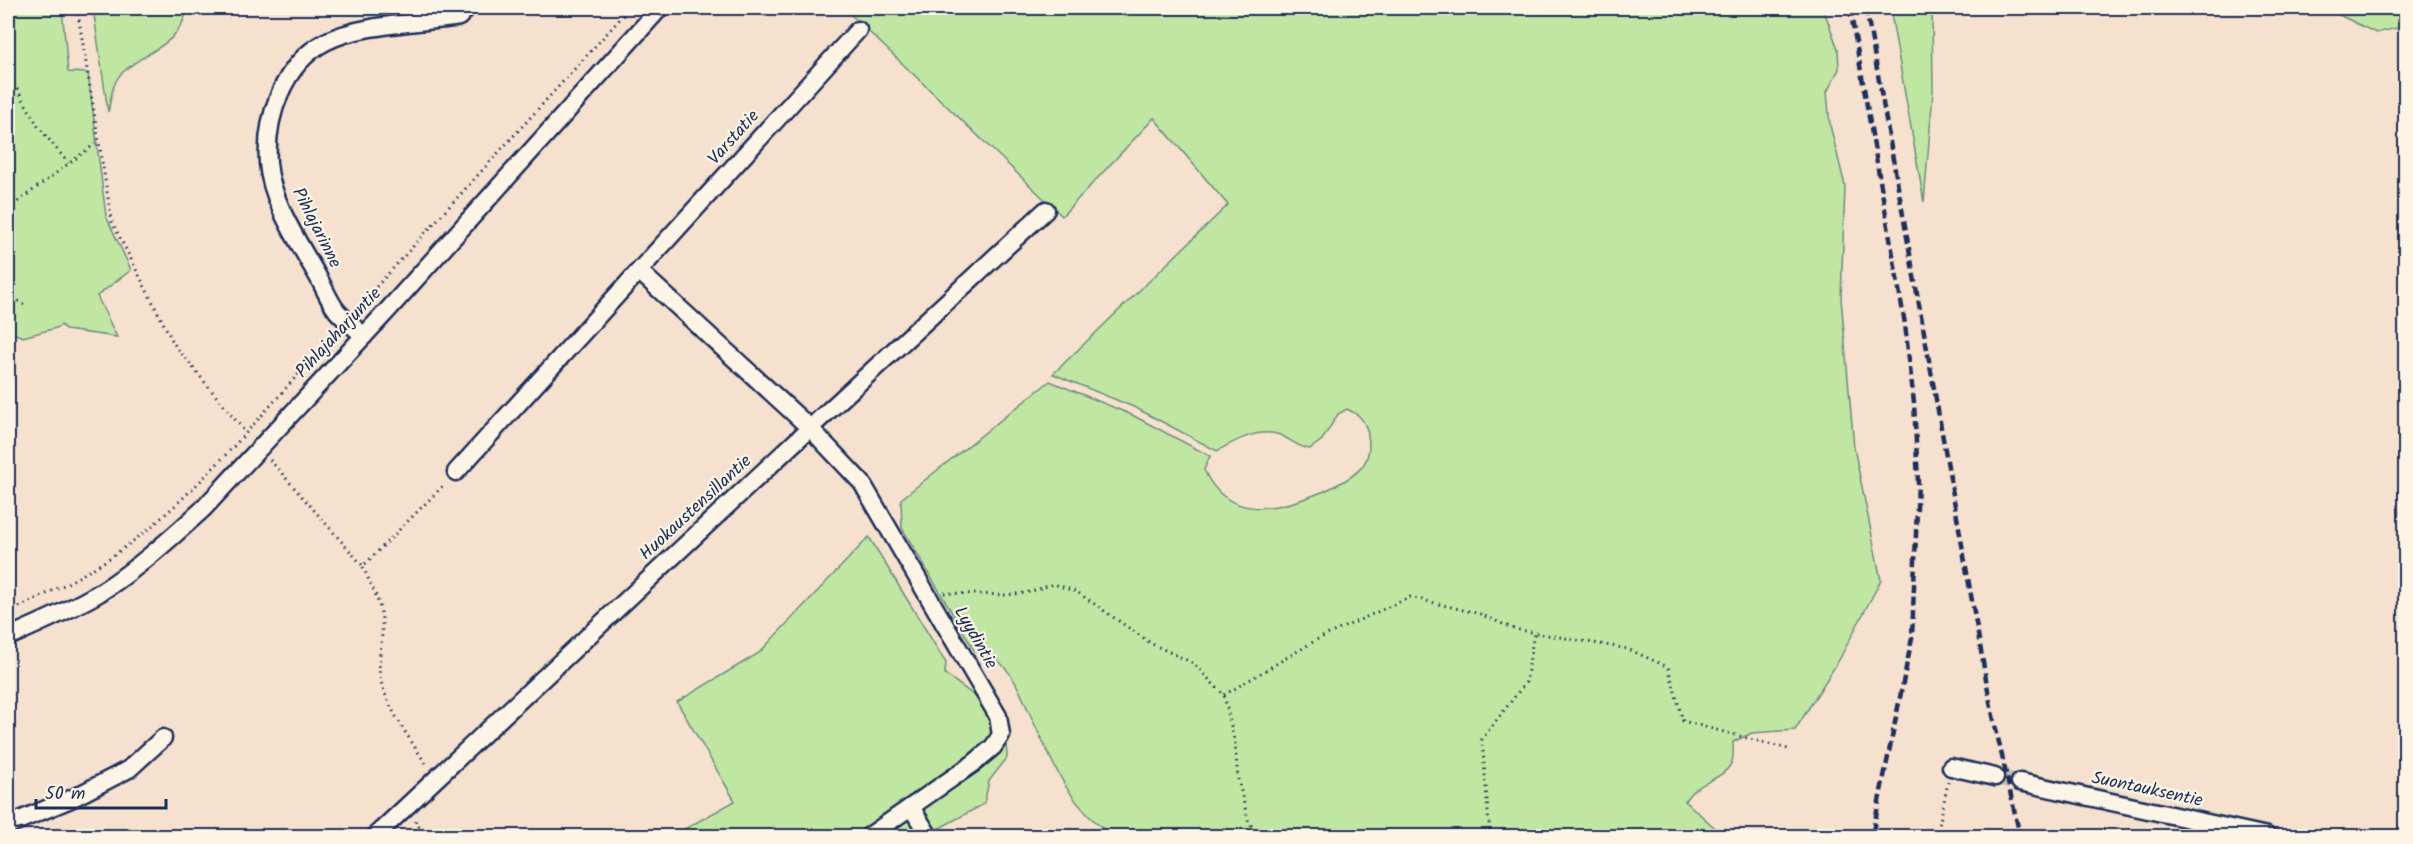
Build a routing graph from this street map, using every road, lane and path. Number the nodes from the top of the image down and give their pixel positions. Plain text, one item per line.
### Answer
1 (77, 8) edge
2 (467, 8) edge
3 (630, 8) edge
4 (660, 8) edge
5 (858, 30) dead end
6 (8, 73) edge
7 (99, 141) junction
8 (68, 164) junction
9 (8, 209) edge
10 (1046, 210) dead end
11 (640, 272) junction
12 (8, 294) edge
13 (26, 306) dead end
14 (346, 320) junction
15 (364, 336) junction
16 (810, 428) junction
17 (245, 432) junction
18 (270, 460) dead end
19 (456, 472) joint
20 (363, 566) junction
21 (926, 592) junction
22 (8, 612) edge
23 (1534, 633) junction
24 (8, 637) edge
25 (1224, 695) junction
26 (163, 738) dead end
27 (1788, 749) dead end
28 (1951, 767) joint
29 (1995, 777) tunnel mouth
30 (436, 780) junction
31 (2020, 782) tunnel mouth
32 (911, 807) junction
33 (8, 825) edge
34 (375, 837) edge
35 (869, 837) edge
36 (929, 837) edge
37 (1257, 837) edge
38 (1490, 837) edge
39 (1936, 837) edge
40 (2267, 837) edge

1 - 7 path
2 - 14 street, Pihlajarinne
3 - 14 path
4 - 15 street, Pihlajaharjuntie
5 - 11 street, Varstatie
6 - 8 path
7 - 8 path
7 - 17 path
8 - 9 path
10 - 16 street, Huokaustensillantie
11 - 16 street
11 - 19 street, Varstatie
12 - 13 path
14 - 15 street, Pihlajarinne
14 - 17 path
15 - 24 street, Pihlajaharjuntie
16 - 21 street, Lyydintie
16 - 30 street, Huokaustensillantie
17 - 22 path
18 - 20 path
19 - 20 path
20 - 30 path
21 - 25 path
21 - 32 street, Lyydintie
23 - 25 path
23 - 27 path
23 - 38 path
25 - 37 path
26 - 33 street
28 - 29 street
28 - 39 path
30 - 34 street, Huokaustensillantie
31 - 40 street, Suontauksentie
32 - 35 street, Lyydintie
32 - 36 street

